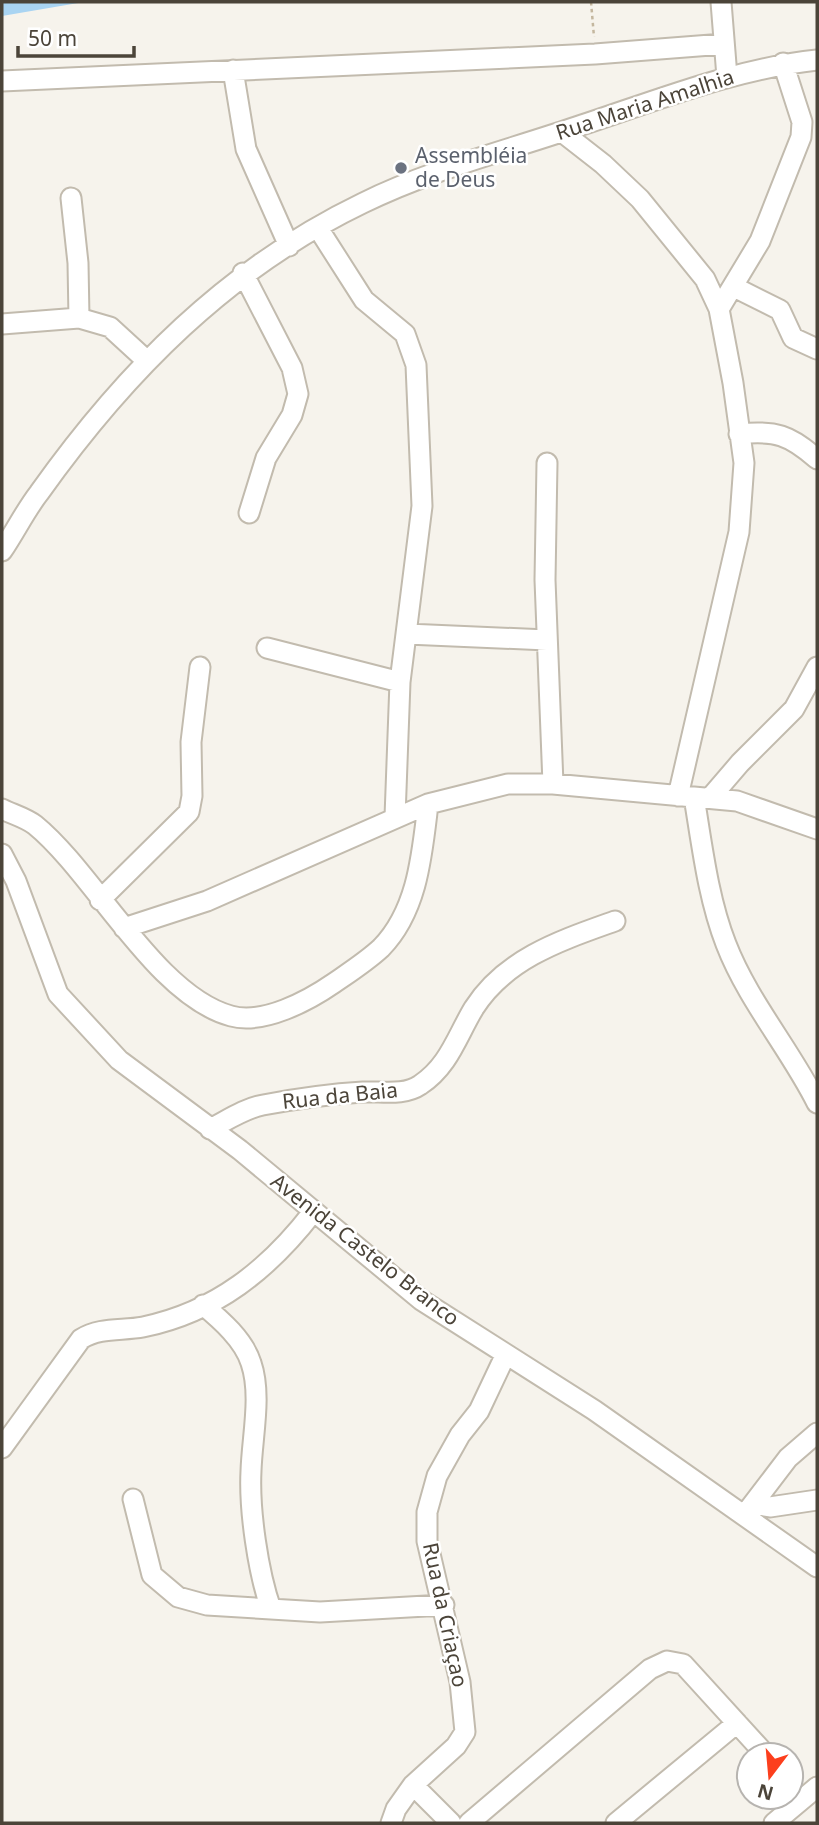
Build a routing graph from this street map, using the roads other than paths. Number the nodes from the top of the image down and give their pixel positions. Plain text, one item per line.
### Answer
1 (721, 2) edge
2 (724, 44) junction
3 (817, 60) edge
4 (783, 63) junction
5 (233, 70) junction
6 (727, 77) junction
7 (2, 81) edge
8 (562, 132) junction
9 (72, 198) dead end
10 (318, 228) junction
11 (289, 246) junction
12 (243, 273) junction
13 (734, 287) junction
14 (719, 309) junction
15 (79, 318) junction
16 (2, 324) edge
17 (817, 349) edge
18 (146, 360) junction
19 (739, 434) junction
20 (817, 459) edge
21 (547, 463) dead end
22 (249, 513) dead end
23 (2, 551) edge
24 (407, 634) junction
25 (547, 640) junction
26 (267, 648) dead end
27 (200, 667) dead end
28 (815, 677) edge
29 (400, 682) junction
30 (553, 784) junction
31 (694, 797) junction
32 (428, 804) junction
33 (2, 809) edge
34 (395, 817) junction
35 (817, 829) edge
36 (2, 854) edge
37 (100, 900) junction
38 (615, 921) dead end
39 (124, 928) junction
40 (817, 1103) edge
41 (210, 1129) junction
42 (313, 1212) junction
43 (203, 1306) junction
44 (505, 1356) junction
45 (817, 1433) edge
46 (2, 1448) edge
47 (133, 1499) dead end
48 (817, 1500) edge
49 (749, 1509) junction
50 (817, 1567) edge
51 (444, 1605) junction
52 (271, 1609) junction
53 (737, 1723) junction
54 (753, 1741) edge
55 (413, 1785) junction
56 (808, 1791) edge
57 (391, 1823) edge
58 (451, 1823) edge
59 (469, 1823) edge
60 (616, 1823) edge
61 (774, 1823) edge

1 - 2 street
2 - 5 street, Rua Maria Amalhia
2 - 6 street
3 - 4 street, Rua Maria Amalhia
4 - 6 street, Rua Maria Amalhia
4 - 13 street
5 - 7 street, Rua Maria Amalhia
5 - 11 street
6 - 8 street, Rua Maria Amalhia
8 - 10 street, Rua Maria Amalhia
8 - 14 street
9 - 15 street
10 - 11 street, Rua Maria Amalhia
10 - 24 street
11 - 12 street, Rua Maria Amalhia
12 - 18 street, Rua Maria Amalhia
12 - 22 street
13 - 14 street
13 - 17 street
14 - 19 street
15 - 16 street
15 - 18 street
18 - 23 street, Rua Maria Amalhia
19 - 20 street
19 - 31 street
21 - 25 street
24 - 25 street
24 - 29 street
25 - 30 street
26 - 29 street
27 - 37 street
28 - 31 street
29 - 34 street
30 - 31 street
30 - 32 street
31 - 35 street
31 - 40 street
32 - 34 street
32 - 39 street
33 - 37 street
34 - 39 street
36 - 41 street, Avenida Castelo Branco
37 - 39 street
38 - 41 street, Rua da Baia
41 - 42 street, Avenida Castelo Branco
42 - 43 street
42 - 44 street, Avenida Castelo Branco
43 - 46 street
43 - 52 street
44 - 49 street, Avenida Castelo Branco
44 - 51 street, Rua da Criaçao
45 - 49 street
47 - 52 street
48 - 49 street
49 - 50 street, Avenida Castelo Branco
51 - 52 street
51 - 55 street, Rua da Criaçao
53 - 54 street
53 - 59 street
53 - 60 street
55 - 57 street, Rua da Criaçao
55 - 58 street
56 - 61 street

